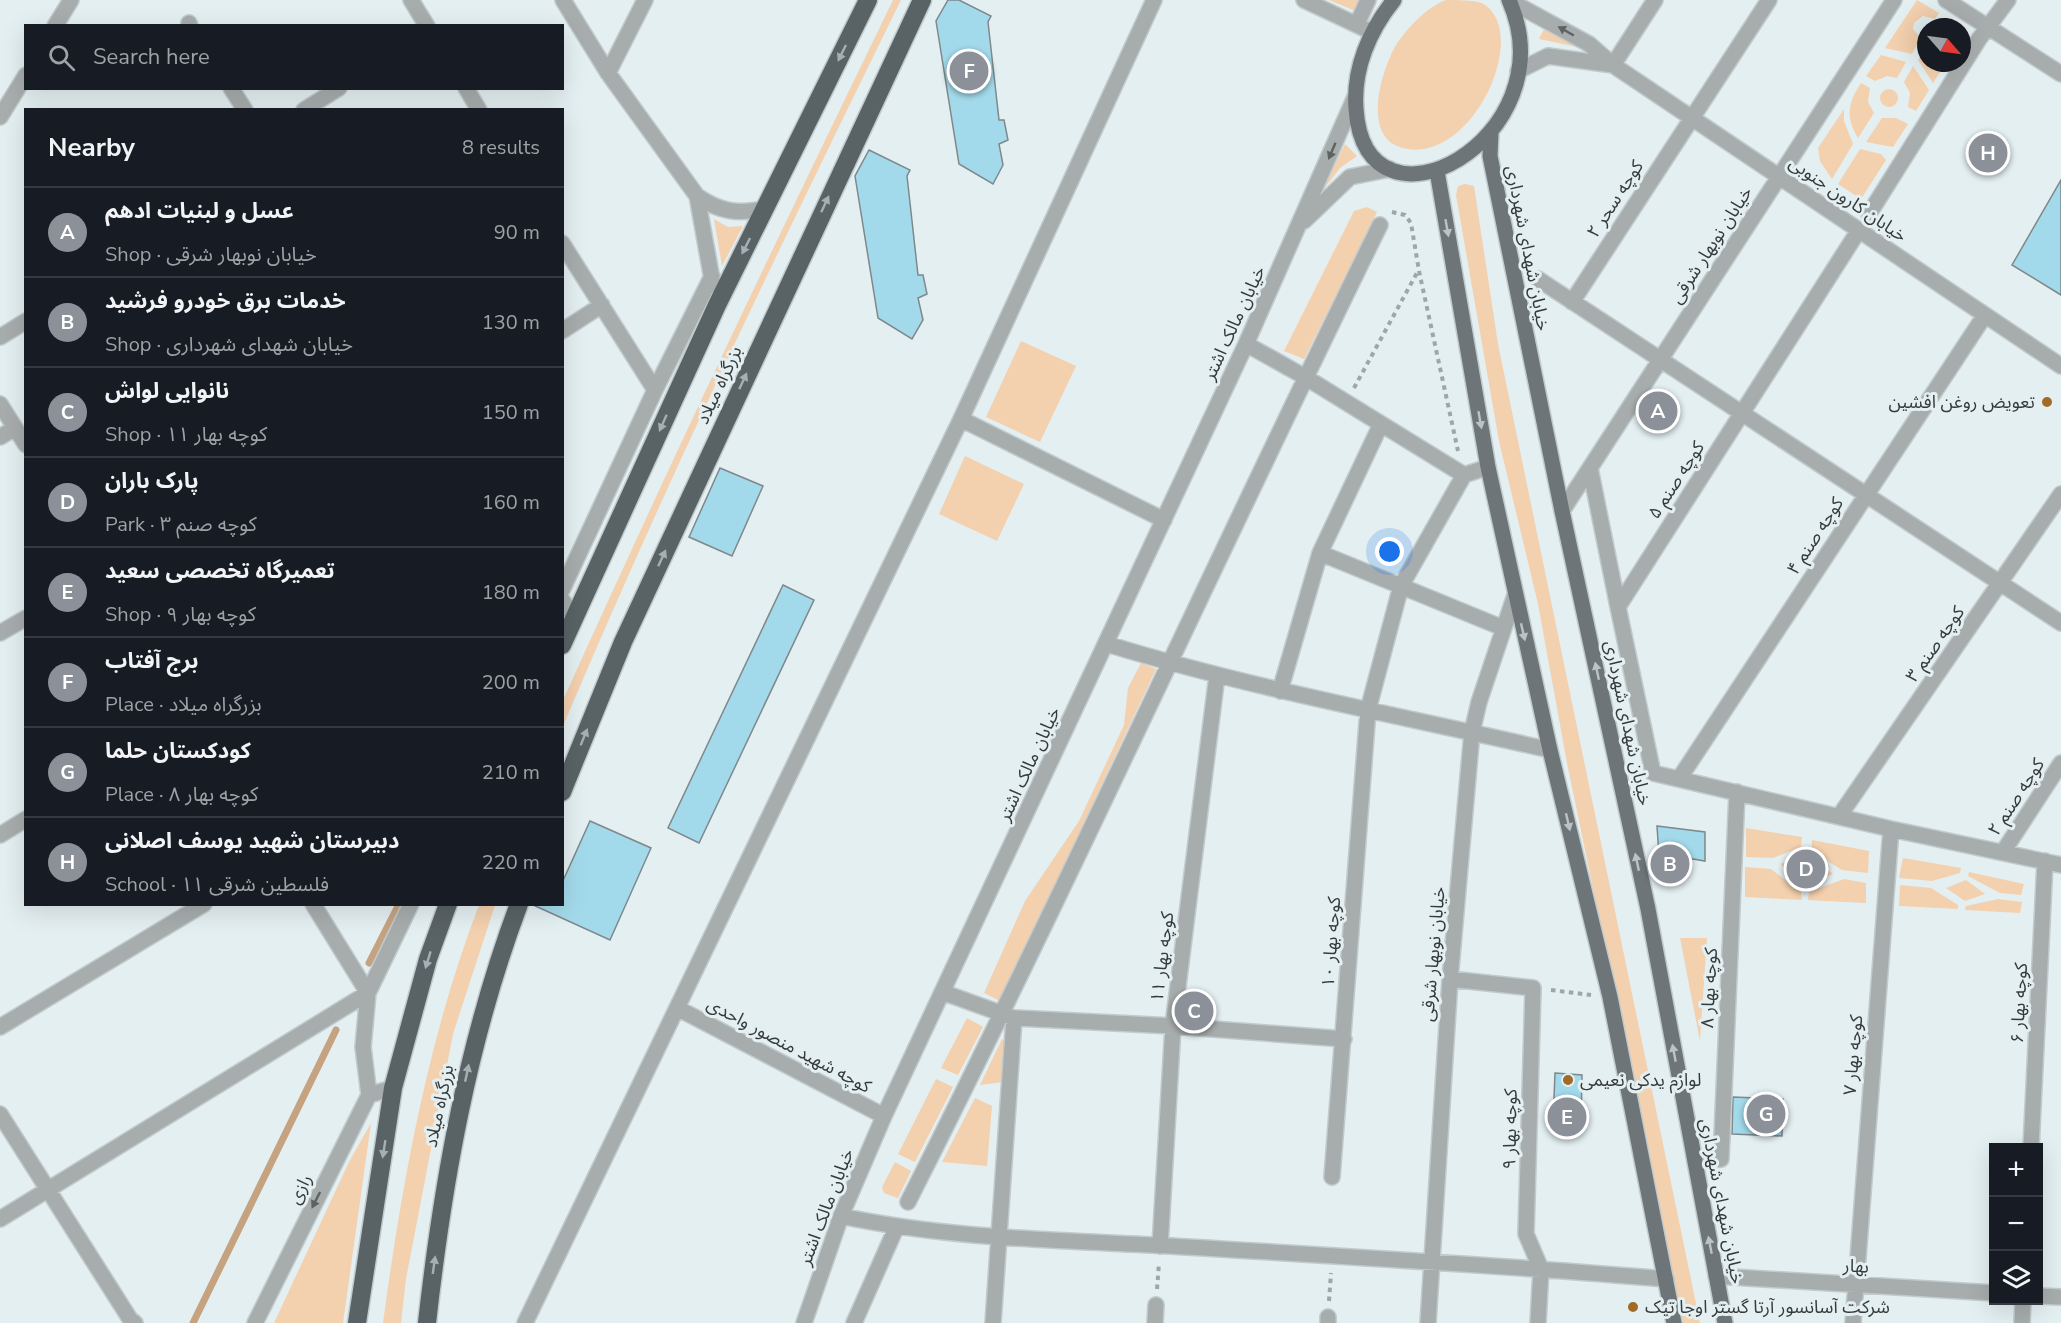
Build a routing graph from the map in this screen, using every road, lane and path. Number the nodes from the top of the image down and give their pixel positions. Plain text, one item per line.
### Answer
1 (71, 0) edge
2 (411, 0) edge
3 (563, 0) edge
4 (645, 0) edge
5 (868, 0) edge
6 (922, 0) edge
7 (1154, 0) edge
8 (1304, 0) edge
9 (1320, 0) edge
10 (1368, 0) edge
11 (1394, 0) edge
12 (1509, 0) edge
13 (1654, 0) edge
14 (1769, 0) edge
15 (1894, 0) edge
16 (1946, 0) edge
17 (2008, 0) edge
18 (1527, 4) edge
19 (1358, 21) junction
20 (56, 24) edge
21 (426, 24) edge
22 (1990, 28) junction
23 (1372, 32) junction
24 (1613, 65) junction
25 (1518, 71) junction
26 (608, 74) junction
27 (2061, 74) edge
28 (24, 78) edge
29 (232, 90) edge
30 (336, 90) edge
31 (467, 90) edge
32 (1355, 97) junction
33 (244, 108) edge
34 (307, 108) edge
35 (478, 108) edge
36 (0, 117) edge
37 (1692, 118) junction
38 (1491, 133) junction
39 (1389, 169) junction
40 (1437, 171) junction
41 (1779, 177) junction
42 (697, 196) junction
43 (766, 208) junction
44 (1869, 214) dead end
45 (1380, 225) joint
46 (1300, 226) junction
47 (1859, 230) junction
48 (564, 246) edge
49 (1419, 271) junction
50 (712, 276) junction
51 (1538, 279) dead end
52 (1572, 302) junction
53 (602, 305) junction
54 (717, 305) junction
55 (1984, 315) junction
56 (24, 322) edge
57 (564, 330) edge
58 (0, 338) edge
59 (1246, 345) junction
60 (1660, 360) junction
61 (2061, 366) edge
62 (1305, 376) junction
63 (655, 390) junction
64 (1346, 402) junction
65 (0, 404) edge
66 (1742, 414) junction
67 (961, 418) junction
68 (1381, 424) junction
69 (15, 428) junction
70 (0, 437) edge
71 (24, 442) edge
72 (1488, 467) junction
73 (1590, 468) junction
74 (1464, 475) junction
75 (1865, 495) junction
76 (2061, 495) edge
77 (1562, 511) junction
78 (1164, 520) junction
79 (1320, 553) junction
80 (2001, 583) junction
81 (564, 586) edge
82 (1401, 586) junction
83 (1515, 595) junction
84 (564, 603) edge
85 (1618, 606) junction
86 (575, 618) junction
87 (24, 619) edge
88 (2061, 623) edge
89 (1503, 628) junction
90 (0, 633) edge
91 (564, 641) edge
92 (1107, 644) junction
93 (1168, 663) junction
94 (1217, 675) junction
95 (1280, 691) junction
96 (1368, 710) junction
97 (1472, 732) junction
98 (1551, 750) junction
99 (2061, 764) edge
100 (1679, 779) junction
101 (564, 787) edge
102 (1737, 792) junction
103 (1840, 815) junction
104 (24, 820) edge
105 (1891, 829) junction
106 (0, 835) edge
107 (2003, 852) junction
108 (2045, 861) junction
109 (2061, 865) edge
110 (201, 906) edge
111 (314, 906) edge
112 (410, 906) edge
113 (447, 906) edge
114 (518, 906) edge
115 (1450, 979) junction
116 (1533, 988) junction
117 (942, 992) junction
118 (368, 993) junction
119 (1610, 997) junction
120 (676, 1008) junction
121 (1009, 1016) junction
122 (1173, 1026) junction
123 (0, 1028) edge
124 (1344, 1039) junction
125 (393, 1088) junction
126 (369, 1095) junction
127 (0, 1114) edge
128 (884, 1116) junction
129 (2031, 1143) edge
130 (1695, 1162) junction
131 (1332, 1177) dead end
132 (48, 1189) junction
133 (908, 1202) dead end
134 (841, 1216) junction
135 (0, 1219) edge
136 (896, 1228) junction
137 (999, 1237) junction
138 (1160, 1246) junction
139 (1333, 1256) junction
140 (1430, 1261) junction
141 (1540, 1269) junction
142 (1716, 1276) junction
143 (1666, 1279) junction
144 (1854, 1285) junction
145 (1989, 1293) edge
146 (2043, 1296) edge
147 (2061, 1297) edge
148 (1156, 1305) joint
149 (2023, 1305) edge
150 (1328, 1320) edge
151 (130, 1322) edge
152 (255, 1323) edge
153 (357, 1323) edge
154 (427, 1323) edge
155 (525, 1323) edge
156 (804, 1323) edge
157 (854, 1323) edge
158 (993, 1323) edge
159 (1155, 1323) edge
160 (1428, 1323) edge
161 (1538, 1323) edge
162 (1674, 1323) edge
163 (1725, 1323) edge
164 (1853, 1323) edge
165 (2022, 1323) edge

1 - 20 street
2 - 21 street
3 - 26 street
4 - 26 street
5 -> 43 highway, بزرگراه میلاد
101 -> 6 highway, بزرگراه میلاد
7 - 67 street
8 - 19 street
9 - 19 street
10 - 19 street
11 - 23 main road
12 - 18 street, خیابان کارون جنوبی
12 - 25 main road
13 - 24 street
14 - 37 street, کوچه سحر ۲
15 - 41 street, خیابان نوبهار شرقی
16 - 22 street
17 - 22 street
24 -> 18 street, خیابان کارون جنوبی
19 - 23 street
22 - 27 street
22 - 44 street
23 - 32 main road
24 - 25 street, خیابان کارون جنوبی
24 - 37 street, خیابان کارون جنوبی
25 - 38 main road
26 - 42 street
28 - 36 street
29 - 33 street
30 - 34 street
31 - 35 street
32 - 39 main road
32 -> 46 street, خیابان مالک اشتر
37 - 41 street, خیابان کارون جنوبی
37 - 52 street, کوچه سحر ۲
38 - 40 main road
38 - 77 main road, خیابان شهدای شهرداری
39 - 40 main road
39 - 46 street, خیابان مالک اشتر
40 -> 72 main road
41 - 47 street, خیابان کارون جنوبی
41 - 60 street, خیابان نوبهار شرقی
42 - 43 street
42 - 50 street
43 -> 54 highway, بزرگراه میلاد
45 - 49 path
45 - 62 street
46 - 59 street, خیابان مالک اشتر
47 - 55 street, خیابان کارون جنوبی
47 - 66 street, کوچه صنم ۵
48 - 53 street
49 - 64 path
49 - 74 path
50 - 54 street
50 - 63 street
51 - 52 street
52 - 60 street
53 - 57 street
53 - 63 street
54 -> 86 highway, بزرگراه میلاد
55 - 61 street, خیابان کارون جنوبی
55 - 75 street, کوچه صنم ۴
56 - 58 street
59 - 62 street
59 - 78 street, خیابان مالک اشتر
60 - 66 street
60 - 73 street, خیابان نوبهار شرقی
62 - 64 street
62 - 93 street
63 - 81 street
64 - 68 street
65 - 69 street
66 - 75 street
66 - 85 street, کوچه صنم ۵
67 - 78 street
67 - 120 street
68 - 74 street
68 - 79 street
69 - 70 street
69 - 71 street
72 - 74 street
72 - 83 main road
73 - 77 street, خیابان نوبهار شرقی
73 - 85 street
74 - 82 street, کوچه بهار ۱۰
75 - 80 street
75 - 100 street, کوچه صنم ۴
76 - 80 street, کوچه صنم ۳
130 -> 77 main road, خیابان شهدای شهرداری
78 - 92 street, خیابان مالک اشتر
79 - 82 street
79 - 95 street
80 - 88 street
80 - 103 street, کوچه صنم ۳
82 - 89 street
82 - 96 street, کوچه بهار ۱۰
83 - 89 street, خیابان نوبهار شرقی
83 -> 98 main road
84 - 86 street
85 - 100 street
86 - 91 highway, بزرگراه میلاد
87 - 90 street
89 - 97 street, خیابان نوبهار شرقی
92 - 93 street
92 - 117 street, خیابان مالک اشتر
93 - 94 street
93 - 121 street
94 - 95 street
94 - 122 street, کوچه بهار ۱۱
95 - 96 street
96 - 97 street
96 - 124 street, کوچه بهار ۱۰
97 - 98 street
97 - 115 street, خیابان نوبهار شرقی
98 -> 119 main road
99 - 107 street, کوچه صنم ۲
100 - 102 street
102 - 103 street
102 - 130 street, کوچه بهار ۸
103 - 105 street
104 - 106 street
105 - 107 street
105 - 144 street, کوچه بهار ۷
107 - 108 street
108 - 109 street
108 - 129 street, کوچه بهار ۶
110 - 123 street
111 - 118 street
112 - 118 street
113 -> 125 highway
154 -> 114 highway, بزرگراه میلاد
115 - 116 street
115 - 140 street, خیابان نوبهار شرقی
116 - 119 path
116 - 141 street, کوچه بهار ۹
117 - 121 street
117 - 128 street, خیابان مالک اشتر
118 - 126 street
118 - 132 street
119 - 143 main road
120 - 128 street, کوچه شهید منصور واحدی
120 - 155 street
121 - 122 street
121 - 133 street
121 - 137 street
122 - 124 street
122 - 138 street, کوچه بهار ۱۱
124 - 131 street, کوچه بهار ۱۰
125 - 126 street
125 -> 153 highway
126 -> 152 street, رازی
127 - 132 street
128 - 134 street, خیابان مالک اشتر
142 -> 130 main road, خیابان شهدای شهرداری
132 - 135 street
132 - 151 street
134 - 136 street
134 - 156 street, خیابان مالک اشتر
136 - 137 street
136 - 157 street
137 - 138 street
137 - 158 street
138 - 139 street
138 - 148 path
139 - 140 street
139 - 150 path
140 - 141 street
140 - 160 street, خیابان نوبهار شرقی
141 - 143 street
141 - 161 street
142 - 144 street, بهار
142 - 163 main road, خیابان شهدای شهرداری
143 - 162 main road
144 - 145 street, بهار
144 - 164 street, کوچه بهار ۷
146 - 147 street
148 - 159 street
149 - 165 street

